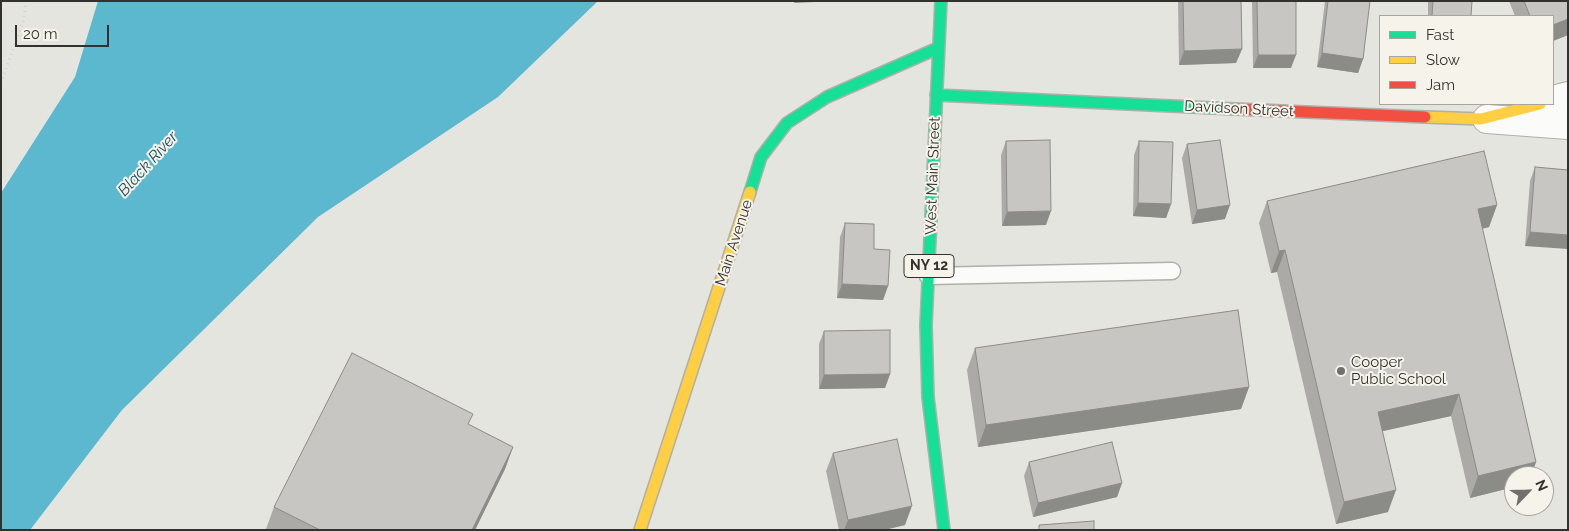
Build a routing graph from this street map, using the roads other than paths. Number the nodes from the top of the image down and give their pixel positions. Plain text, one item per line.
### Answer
1 (941, 1) edge
2 (938, 48) junction
3 (936, 95) junction
4 (1568, 96) edge
5 (1554, 100) edge
6 (1536, 105) edge
7 (1481, 119) junction
8 (1568, 125) edge
9 (1172, 271) dead end
10 (928, 276) junction
11 (640, 530) edge
12 (944, 530) edge

1 - 2 street, West Main Street / NY 12
2 - 3 street, West Main Street / NY 12
2 - 11 street, Main Avenue
3 - 7 street, Davidson Street
3 - 10 street, West Main Street / NY 12
4 - 5 street
6 - 7 street, Davidson Street
7 - 8 street
9 - 10 lane
10 - 12 street, West Main Street / NY 12

